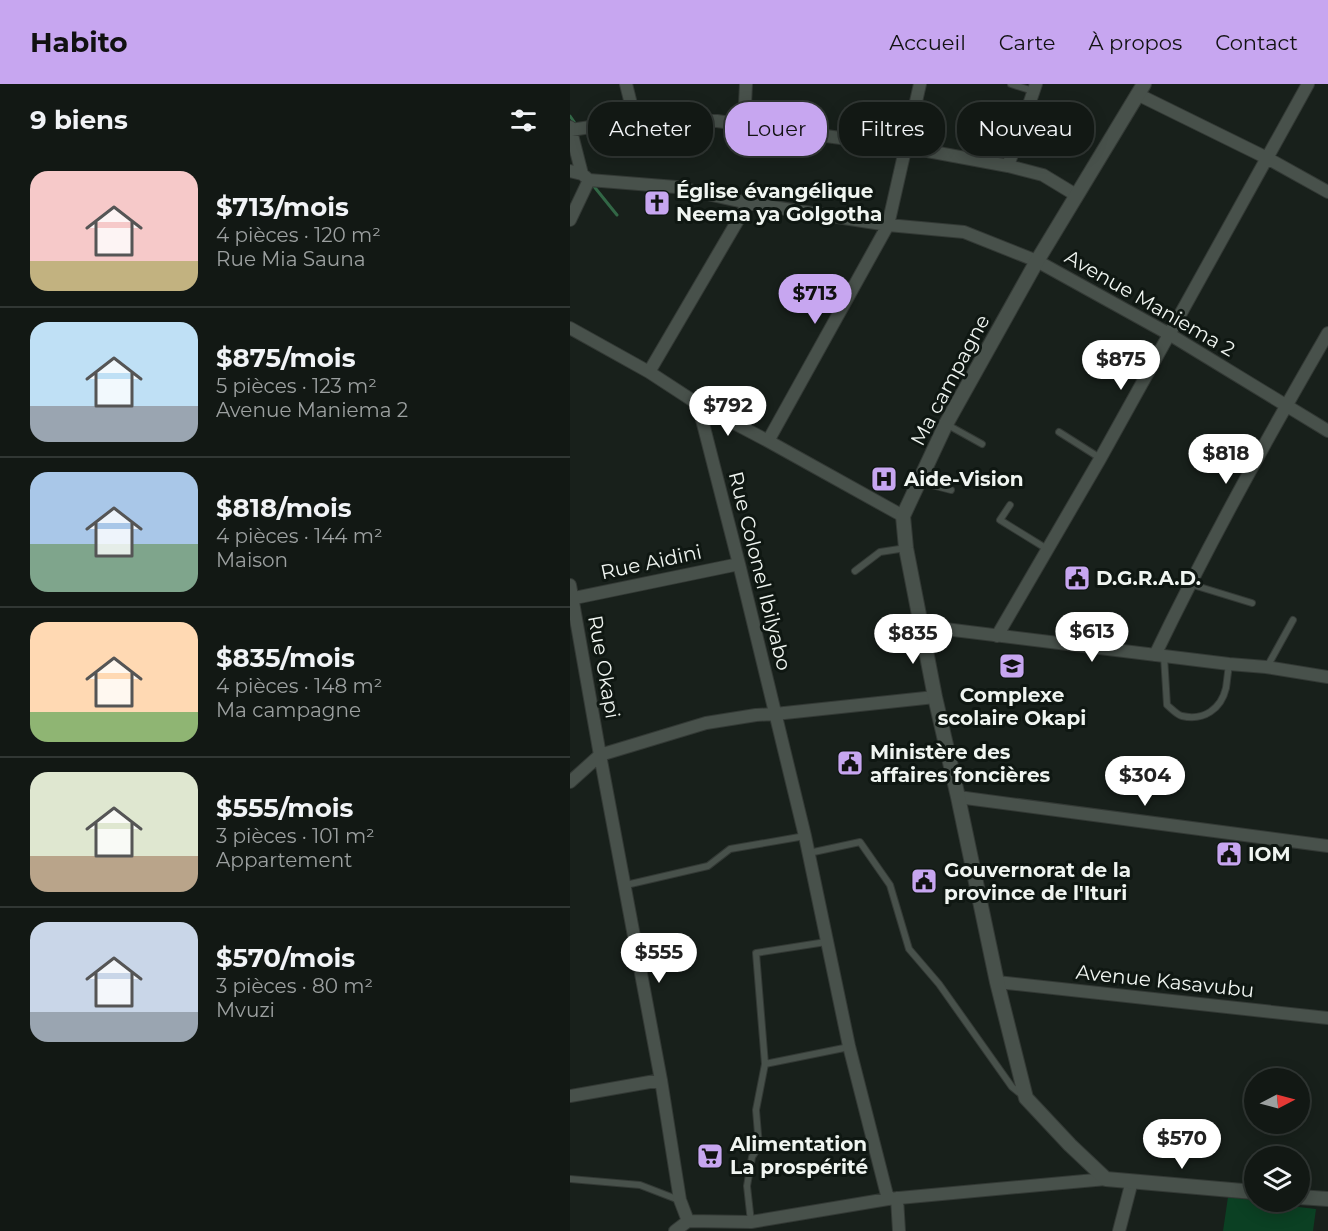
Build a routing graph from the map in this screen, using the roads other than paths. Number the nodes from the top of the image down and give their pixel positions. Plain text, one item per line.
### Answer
1 (626, 84) edge
2 (746, 84) edge
3 (920, 84) edge
4 (1011, 84) edge
5 (1308, 84) edge
6 (1035, 87) edge
7 (1142, 89) edge
8 (630, 102) edge
9 (745, 102) edge
10 (916, 102) edge
11 (574, 128) edge
12 (945, 154) edge
13 (904, 156) edge
14 (1267, 158) junction
15 (1008, 166) junction
16 (580, 175) edge
17 (1328, 192) edge
18 (1076, 195) junction
19 (748, 203) junction
20 (570, 220) edge
21 (888, 225) junction
22 (1036, 261) junction
23 (570, 328) edge
24 (1328, 333) edge
25 (1169, 334) junction
26 (649, 372) junction
27 (698, 404) junction
28 (1286, 405) junction
29 (946, 424) junction
30 (1328, 431) edge
31 (1059, 432) dead end
32 (768, 441) junction
33 (982, 444) dead end
34 (1100, 459) junction
35 (920, 482) junction
36 (951, 490) dead end
37 (1010, 505) dead end
38 (903, 516) junction
39 (906, 548) junction
40 (1048, 549) junction
41 (739, 564) junction
42 (855, 571) dead end
43 (1189, 584) junction
44 (570, 585) edge
45 (571, 598) edge
46 (1252, 603) dead end
47 (1293, 620) dead end
48 (921, 626) junction
49 (997, 636) junction
50 (1160, 656) junction
51 (1229, 664) junction
52 (1266, 667) junction
53 (1328, 677) edge
54 (935, 697) junction
55 (775, 714) junction
56 (600, 755) junction
57 (570, 782) edge
58 (958, 797) junction
59 (805, 836) junction
60 (1328, 846) edge
61 (809, 853) junction
62 (626, 885) junction
63 (826, 942) junction
64 (997, 982) junction
65 (1328, 1018) edge
66 (849, 1046) junction
67 (765, 1064) junction
68 (661, 1080) junction
69 (570, 1096) edge
70 (1026, 1098) junction
71 (570, 1179) edge
72 (1106, 1179) junction
73 (1132, 1181) junction
74 (1244, 1191) edge
75 (892, 1198) junction
76 (1310, 1198) edge
77 (1328, 1199) edge
78 (680, 1200) junction
79 (688, 1221) junction
80 (751, 1227) edge
81 (675, 1231) edge
82 (899, 1231) edge
83 (1119, 1231) edge

1 - 8 street
2 - 9 street
3 - 10 street
4 - 6 lane
5 - 14 street
6 - 15 street
7 - 14 street
7 - 18 street, Avenue Maniema 2
11 - 16 street
12 - 15 street
13 - 21 street
14 - 17 street
14 - 25 street
15 - 18 street
16 - 19 street
16 - 20 street
18 - 22 street, Avenue Maniema 2
19 - 21 street
19 - 26 street
21 - 22 street
21 - 32 street
22 - 25 street, Avenue Maniema 2
22 - 29 street, Ma campagne
23 - 26 street
24 - 28 street
25 - 28 street, Avenue Maniema 2
25 - 34 street
26 - 27 street
27 - 32 street
27 - 41 street, Rue Colonel Ibilyabo
28 - 30 street, Avenue Maniema 2
28 - 43 street
29 - 33 lane
29 - 35 street, Ma campagne
31 - 34 lane
32 - 38 street
34 - 40 street
35 - 36 lane
35 - 38 street, Ma campagne
37 - 40 lane
38 - 39 street
39 - 42 lane
39 - 48 street
40 - 49 street
41 - 45 street, Rue Aidini
41 - 55 street, Rue Colonel Ibilyabo
43 - 46 lane
43 - 50 street
44 - 45 street, Rue Okapi
45 - 56 street, Rue Okapi
47 - 52 lane
48 - 49 street
48 - 54 street
49 - 50 street
50 - 51 street
50 - 51 lane
51 - 52 street
52 - 53 street
54 - 55 street
54 - 58 street
55 - 56 street
55 - 59 street, Rue Colonel Ibilyabo
56 - 57 street
56 - 62 street, Rue Okapi
58 - 60 street
58 - 64 street
59 - 61 street, Rue Colonel Ibilyabo
59 - 62 lane
61 - 63 street, Rue Colonel Ibilyabo
61 - 70 lane
62 - 68 street, Rue Okapi
63 - 66 street, Rue Colonel Ibilyabo
63 - 67 lane
64 - 65 street, Avenue Kasavubu
64 - 70 street
66 - 67 lane
66 - 75 street, Rue Colonel Ibilyabo
67 - 80 lane
68 - 69 street
68 - 78 street, Rue Okapi
70 - 72 street
71 - 78 lane
72 - 73 street
72 - 75 street
73 - 74 street
73 - 83 street
75 - 80 street
75 - 82 street, Rue Colonel Ibilyabo
76 - 77 street
78 - 79 street, Rue Okapi
79 - 80 street
79 - 81 street

